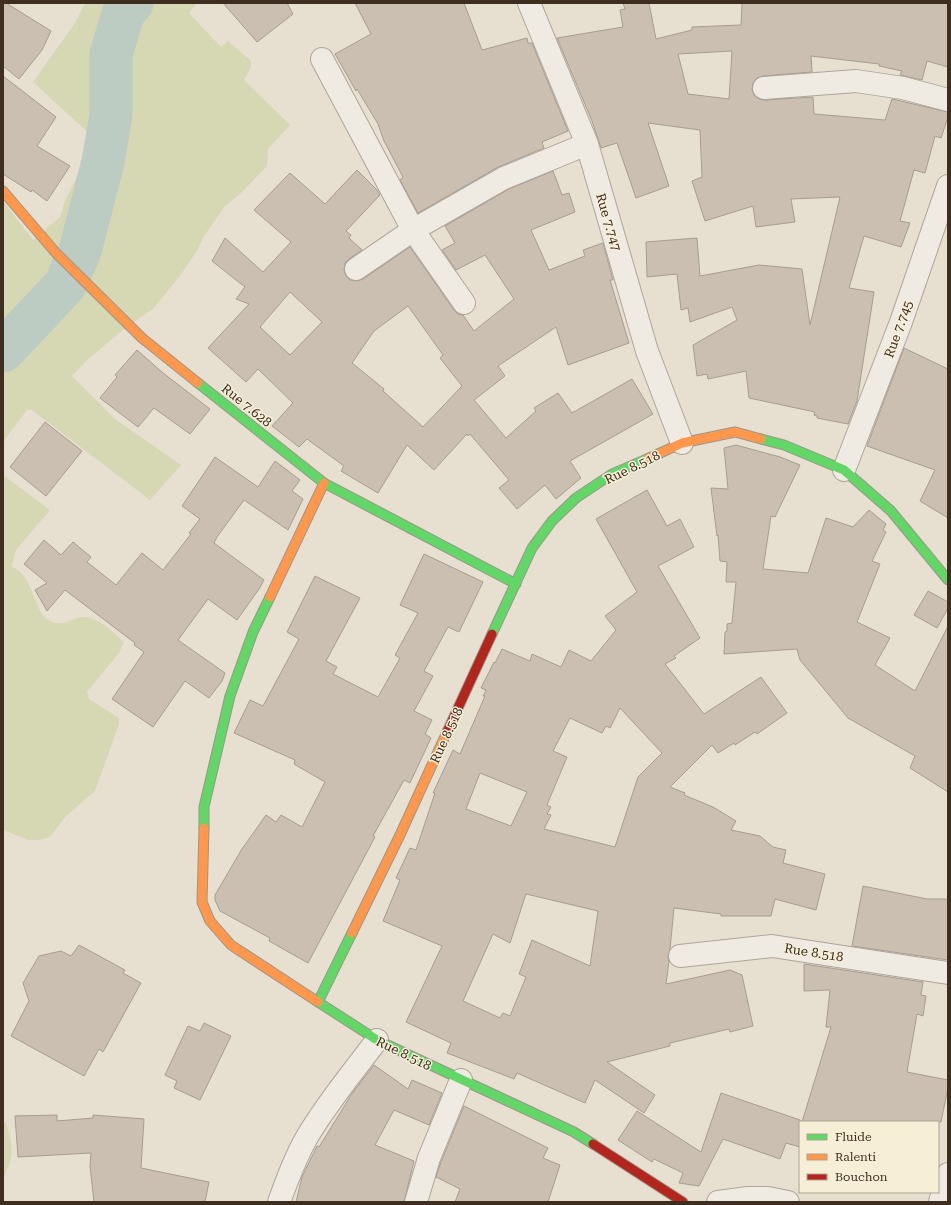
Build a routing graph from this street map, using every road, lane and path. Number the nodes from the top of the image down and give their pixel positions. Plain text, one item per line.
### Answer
1 (529, 3) edge
2 (322, 59) dead end
3 (764, 88) dead end
4 (948, 100) edge
5 (587, 144) junction
6 (948, 186) edge
7 (3, 191) edge
8 (414, 230) junction
9 (356, 269) dead end
10 (464, 303) dead end
11 (682, 443) junction
12 (844, 470) junction
13 (324, 483) junction
14 (948, 580) edge
15 (516, 584) junction
16 (680, 956) dead end
17 (948, 973) edge
18 (318, 1002) junction
19 (377, 1040) junction
20 (461, 1080) junction
21 (948, 1174) edge
22 (279, 1202) edge
23 (416, 1202) edge
24 (683, 1202) edge
25 (718, 1202) edge
26 (788, 1202) edge
27 (940, 1202) edge

1 - 5 street, Rue 7.747
2 - 8 street
3 - 4 street
5 - 8 street
5 - 11 street, Rue 7.747
6 - 12 street, Rue 7.745
7 - 13 street, Rue 7.628
8 - 9 street
8 - 10 street
11 - 12 street, Rue 8.518
11 - 15 street, Rue 8.518
12 - 14 street, Rue 8.518
13 - 15 street, Rue 7.628
13 - 18 street
15 - 18 street, Rue 8.518
16 - 17 street, Rue 8.518
18 - 19 street, Rue 8.518
19 - 20 street, Rue 8.518
19 - 22 street
20 - 23 street
20 - 24 street, Rue 8.518
21 - 27 street
25 - 26 street

